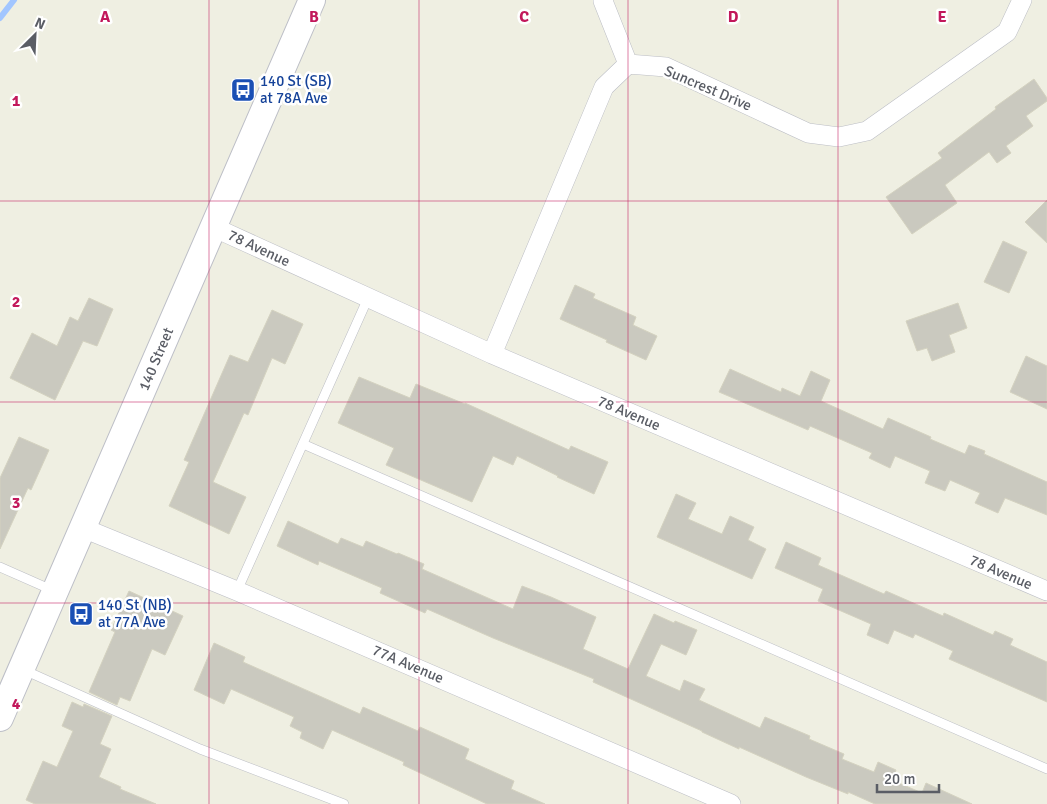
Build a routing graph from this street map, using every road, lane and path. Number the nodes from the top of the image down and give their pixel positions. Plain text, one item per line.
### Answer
1 (312, 0) edge
2 (1022, 0) edge
3 (603, 1) edge
4 (628, 64) junction
5 (213, 227) junction
6 (368, 298) junction
7 (492, 354) junction
8 (303, 444) junction
9 (83, 528) junction
10 (0, 567) edge
11 (55, 591) junction
12 (237, 591) junction
13 (1047, 592) edge
14 (21, 669) junction
15 (0, 718) edge
16 (1047, 769) edge
17 (344, 804) edge
18 (731, 804) edge

1 - 5 main road, 140 Street
2 - 4 street, Suncrest Drive
3 - 4 street
4 - 7 street
5 - 6 street, 78 Avenue
5 - 9 main road, 140 Street
6 - 7 street, 78 Avenue
6 - 8 lane
7 - 13 street, 78 Avenue
8 - 12 lane
8 - 16 lane
9 - 11 main road, 140 Street
9 - 12 street, 77A Avenue
10 - 11 lane
11 - 14 main road, 140 Street
12 - 18 street, 77A Avenue
14 - 15 main road, 140 Street
14 - 17 lane

